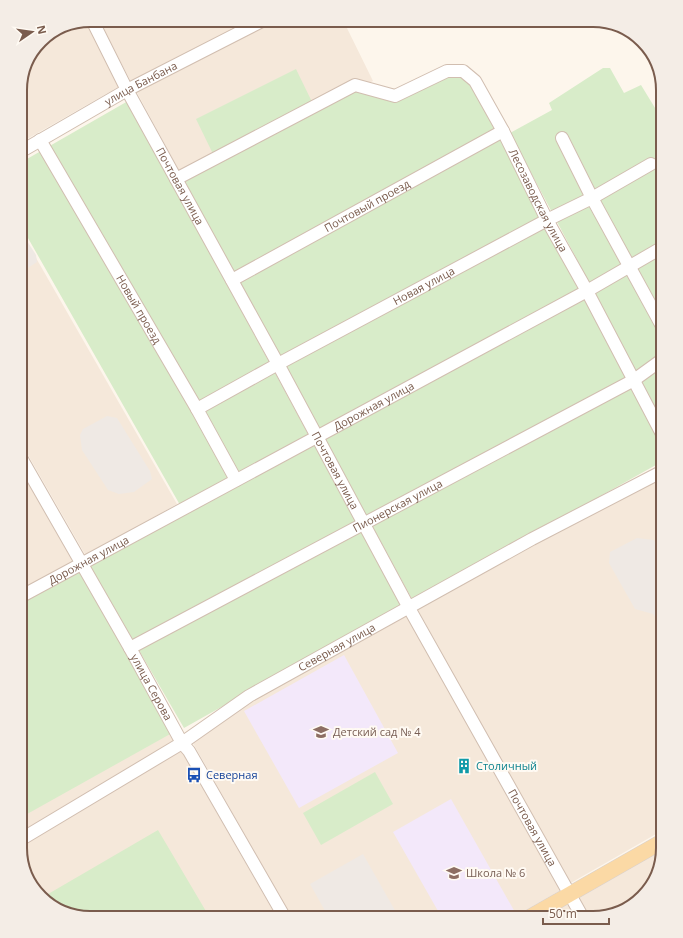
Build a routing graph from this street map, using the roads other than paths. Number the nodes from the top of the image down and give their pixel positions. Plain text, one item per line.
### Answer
1 (96, 27) edge
2 (250, 27) edge
3 (128, 90) junction
4 (503, 131) junction
5 (562, 138) dead end
6 (40, 140) junction
7 (27, 148) edge
8 (651, 164) dead end
9 (176, 179) junction
10 (592, 198) junction
11 (547, 220) junction
12 (656, 251) edge
13 (630, 265) junction
14 (232, 280) junction
15 (587, 291) junction
16 (656, 315) edge
17 (278, 364) junction
18 (656, 364) edge
19 (634, 380) junction
20 (197, 409) junction
21 (656, 422) edge
22 (316, 437) junction
23 (27, 468) edge
24 (656, 475) edge
25 (236, 480) junction
26 (364, 524) junction
27 (81, 563) junction
28 (27, 593) edge
29 (409, 608) junction
30 (130, 648) junction
31 (182, 743) junction
32 (27, 836) edge
33 (656, 845) edge
34 (570, 894) junction
35 (281, 911) edge
36 (540, 911) edge
37 (579, 911) edge

1 - 3 street, Почтовая улица
2 - 3 street, улица Банбана
3 - 6 street, улица Банбана
3 - 9 street, Почтовая улица
4 - 9 street, Лесозаводская улица
4 - 11 street, Лесозаводская улица
4 - 14 street, Почтовый проезд
5 - 10 street
6 - 7 street, улица Банбана
6 - 20 street, Новый проезд
8 - 10 street, Новая улица
9 - 14 street, Почтовая улица
10 - 11 street, Новая улица
10 - 13 street
11 - 15 street, Лесозаводская улица
11 - 17 street, Новая улица
12 - 13 street, Дорожная улица
13 - 15 street, Дорожная улица
13 - 16 street
14 - 17 street, Почтовая улица
15 - 19 street, Лесозаводская улица
15 - 22 street, Дорожная улица
17 - 20 street, Новая улица
17 - 22 street, Почтовая улица
18 - 19 street, Пионерская улица
19 - 21 street, Лесозаводская улица
19 - 26 street, Пионерская улица
20 - 25 street, Новый проезд
22 - 25 street, Дорожная улица
22 - 26 street, Почтовая улица
23 - 27 street, улица Серова
24 - 29 street, Северная улица
25 - 27 street, Дорожная улица
26 - 29 street, Почтовая улица
26 - 30 street, Пионерская улица
27 - 28 street, Дорожная улица
27 - 30 street, улица Серова
29 - 31 street, Северная улица
29 - 34 street, Почтовая улица
30 - 31 street, улица Серова
31 - 32 street, Северная улица
31 - 35 street, улица Серова
33 - 34 main road
34 - 36 main road
34 - 37 street, Почтовая улица

